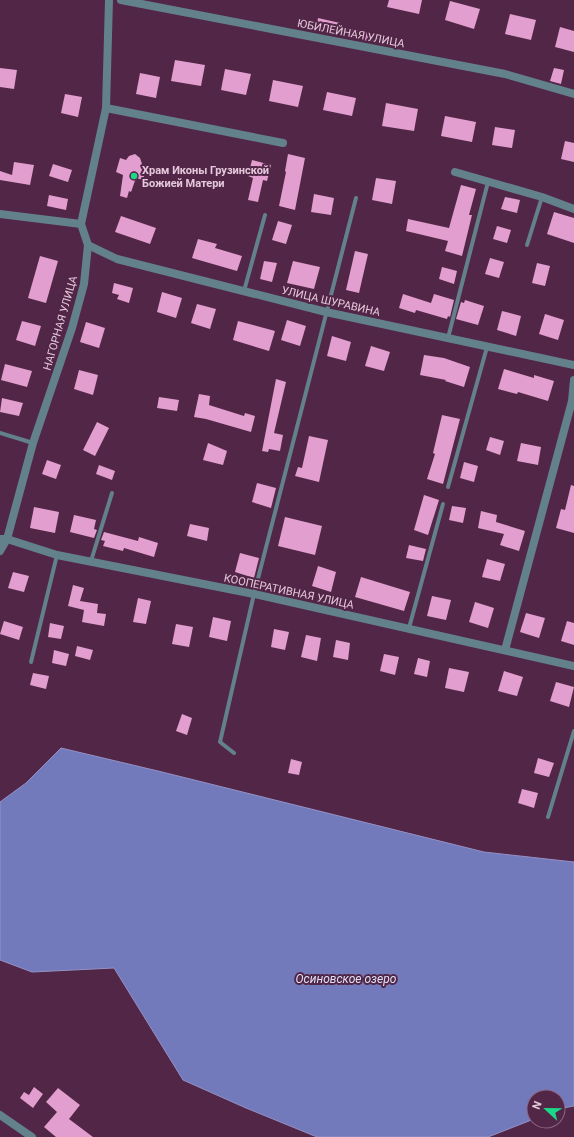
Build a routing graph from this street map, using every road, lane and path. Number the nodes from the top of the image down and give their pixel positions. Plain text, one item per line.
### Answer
1 (109, 0) edge
2 (121, 0) edge
3 (574, 94) edge
4 (106, 108) junction
5 (283, 143) dead end
6 (455, 172) dead end
7 (488, 181) junction
8 (542, 197) junction
9 (356, 198) dead end
10 (574, 209) edge
11 (0, 214) edge
12 (265, 215) dead end
13 (81, 224) junction
14 (527, 244) dead end
15 (88, 245) junction
16 (244, 291) junction
17 (326, 312) junction
18 (448, 338) junction
19 (487, 347) junction
20 (574, 365) edge
21 (574, 380) edge
22 (0, 433) edge
23 (33, 443) junction
24 (448, 487) dead end
25 (112, 494) dead end
26 (443, 504) dead end
27 (3, 539) edge
28 (0, 551) edge
29 (57, 555) junction
30 (91, 561) junction
31 (254, 594) junction
32 (409, 628) junction
33 (505, 650) junction
34 (31, 662) dead end
35 (574, 666) edge
36 (574, 731) edge
37 (234, 753) dead end
38 (548, 817) dead end
39 (0, 1115) edge
40 (32, 1137) edge

1 - 4 street
2 - 3 street, ЮБИЛЕЙНАЯ УЛИЦА
4 - 5 street
4 - 13 street
6 - 7 street
7 - 8 street
7 - 18 lane
8 - 10 street
8 - 14 lane
9 - 17 lane
11 - 13 street
12 - 16 lane
13 - 15 street, НАГОРНАЯ УЛИЦА
15 - 16 street, УЛИЦА ШУРАВИНА
15 - 23 street, НАГОРНАЯ УЛИЦА
16 - 17 street, УЛИЦА ШУРАВИНА
17 - 18 street, УЛИЦА ШУРАВИНА
17 - 31 lane
18 - 19 street, УЛИЦА ШУРАВИНА
19 - 20 street, УЛИЦА ШУРАВИНА
19 - 24 lane
21 - 33 street
22 - 23 lane
23 - 27 street, НАГОРНАЯ УЛИЦА
25 - 30 lane
26 - 32 lane
27 - 28 street, НАГОРНАЯ УЛИЦА
27 - 29 street, КООПЕРАТИВНАЯ УЛИЦА
29 - 30 street, КООПЕРАТИВНАЯ УЛИЦА
29 - 34 lane
30 - 31 street, КООПЕРАТИВНАЯ УЛИЦА
31 - 32 street, КООПЕРАТИВНАЯ УЛИЦА
31 - 37 lane
32 - 33 street, КООПЕРАТИВНАЯ УЛИЦА
33 - 35 street, КООПЕРАТИВНАЯ УЛИЦА
36 - 38 lane
39 - 40 street

